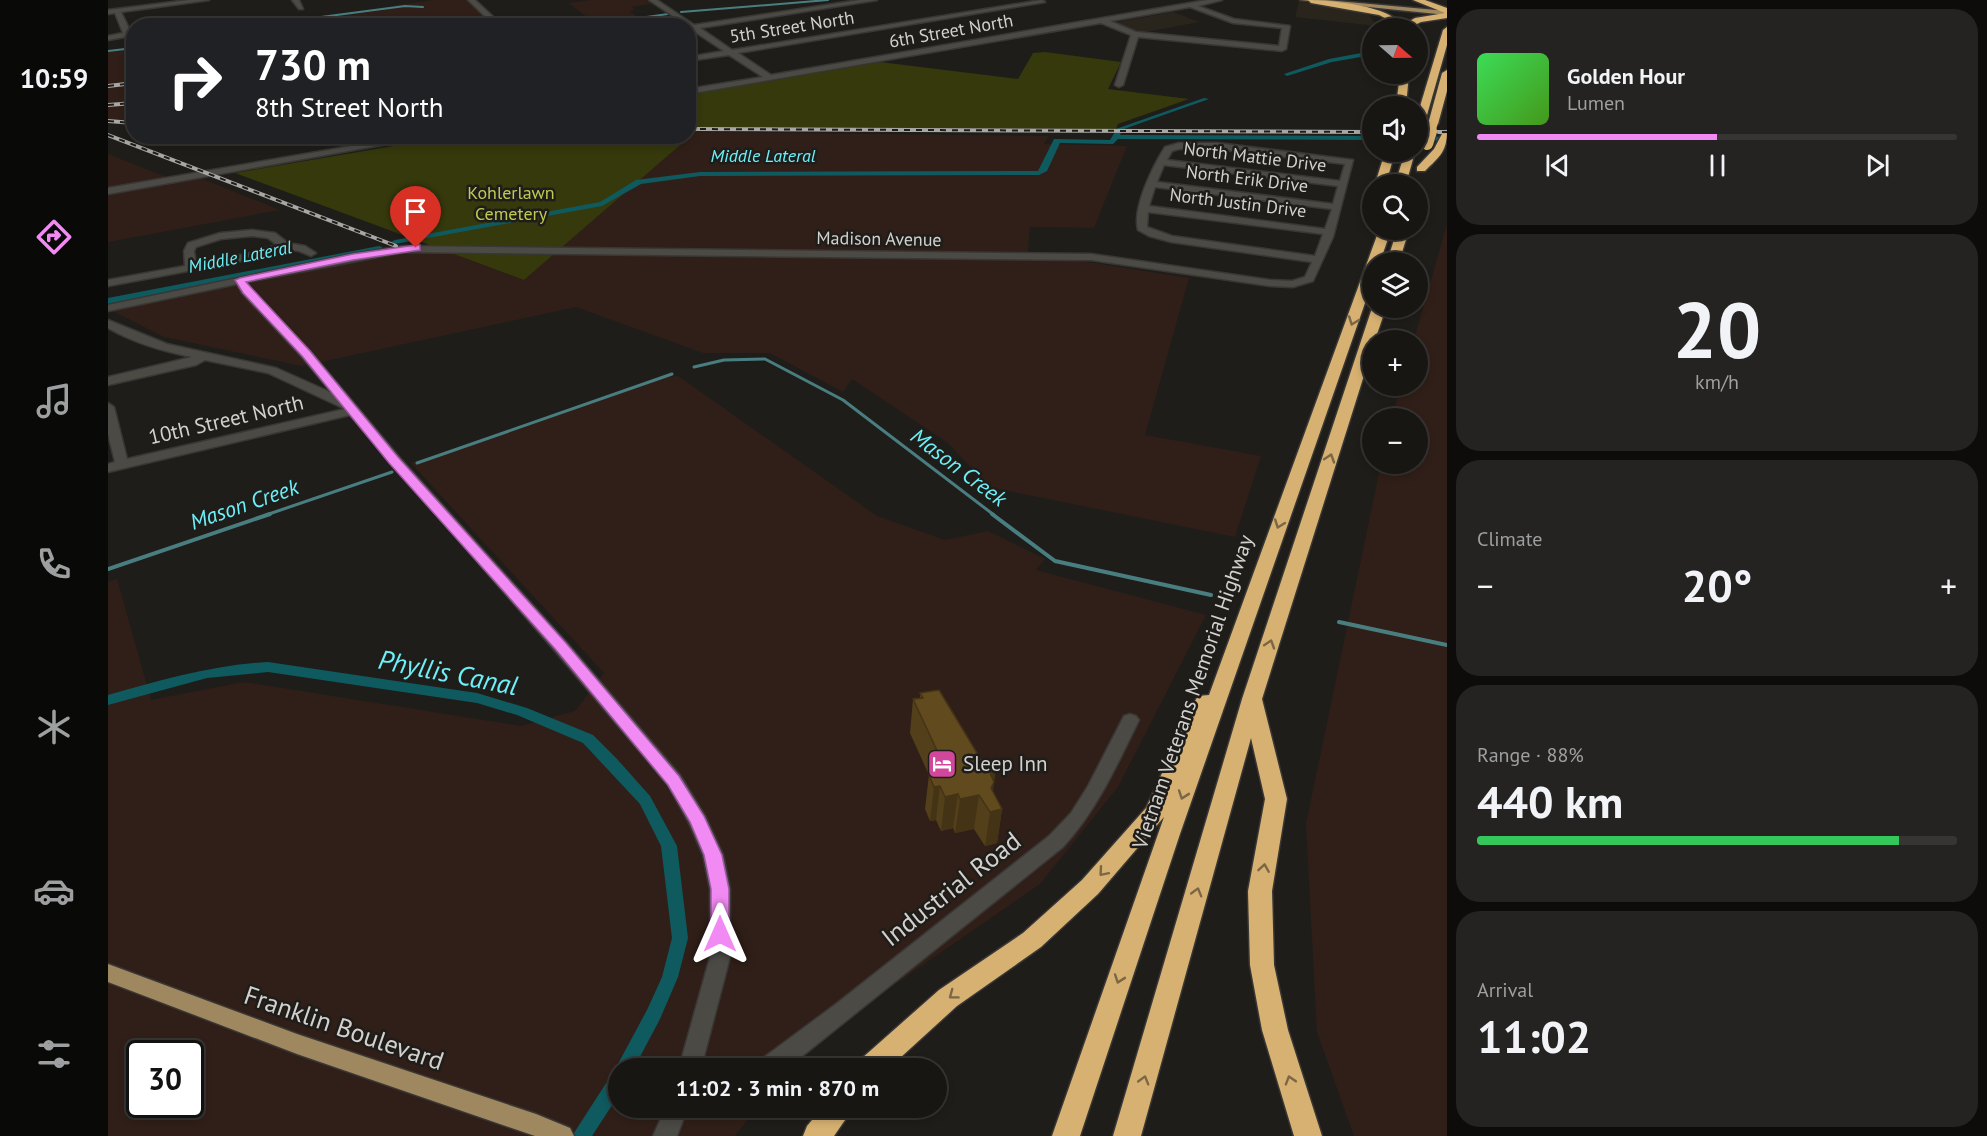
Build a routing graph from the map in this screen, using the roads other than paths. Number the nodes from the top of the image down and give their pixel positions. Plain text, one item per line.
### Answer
1 (206, 0) edge
2 (295, 0) edge
3 (471, 0) edge
4 (652, 0) edge
5 (874, 0) edge
6 (1219, 0) edge
7 (1303, 0) edge
8 (1380, 0) edge
9 (1417, 0) edge
10 (1311, 1) edge
11 (1042, 2) dead end
12 (1193, 6) junction
13 (301, 8) dead end
14 (117, 11) junction
15 (108, 12) edge
16 (1447, 13) edge
17 (491, 18) edge
18 (677, 18) edge
19 (1391, 18) edge
20 (1428, 18) edge
21 (1104, 21) junction
22 (696, 27) edge
23 (1447, 30) edge
24 (696, 31) edge
25 (1135, 34) junction
26 (126, 35) joint
27 (108, 38) edge
28 (731, 52) junction
29 (696, 58) edge
30 (1447, 73) edge
31 (770, 78) junction
32 (1119, 85) dead end
33 (696, 91) edge
34 (1426, 96) edge
35 (1444, 139) edge
36 (381, 144) edge
37 (1161, 162) junction
38 (1420, 169) junction
39 (1419, 174) edge
40 (1153, 184) junction
41 (1344, 184) junction
42 (108, 191) edge
43 (1336, 207) junction
44 (1144, 208) junction
45 (1328, 232) junction
46 (285, 246) junction
47 (311, 253) dead end
48 (1318, 260) junction
49 (191, 268) junction
50 (240, 280) junction
51 (108, 283) edge
52 (1362, 294) edge
53 (108, 308) edge
54 (1376, 318) edge
55 (108, 323) edge
56 (202, 357) junction
57 (108, 381) edge
58 (108, 407) edge
59 (353, 411) junction
60 (122, 465) junction
61 (108, 468) edge
62 (1258, 581) junction
63 (1252, 699) junction
64 (1130, 720) dead end
65 (108, 973) edge
66 (693, 1058) edge
67 (782, 1058) edge
68 (881, 1058) edge
69 (673, 1118) edge
70 (831, 1118) edge
71 (532, 1130) edge
72 (562, 1136) edge
73 (666, 1136) edge
74 (817, 1136) edge
75 (1066, 1136) edge
76 (1127, 1136) edge
77 (1308, 1136) edge

1 - 14 street
2 - 13 street
3 - 17 street
4 - 18 street
5 - 22 street
6 - 12 street, 6th Street North
7 - 10 main road
8 - 10 highway
9 - 16 highway
10 - 16 main road
10 - 19 highway
11 - 28 street, 5th Street North
12 - 21 street, 6th Street North
12 - 25 street
14 - 15 street
14 - 26 street
16 - 20 highway
21 - 25 street
21 - 31 street, 6th Street North
23 - 34 highway
24 - 28 street
25 - 32 street
26 - 27 street
28 - 29 street, 5th Street North
28 - 31 street
30 - 38 highway, bridge
31 - 33 street, 6th Street North
35 - 38 highway
36 - 42 street
37 - 40 street
37 - 41 street, North Mattie Drive
37 - 41 street
38 - 39 highway
40 - 43 street, North Erik Drive
40 - 44 street
41 - 43 street
43 - 45 street
44 - 45 street, North Justin Drive
44 - 48 street
45 - 48 street
46 - 47 street
46 - 49 street
46 - 49 street
48 - 50 street, Madison Avenue
49 - 51 street
50 - 53 street, Madison Avenue
50 - 59 street
52 -> 62 highway, Vietnam Veterans Memorial Highway
63 -> 54 highway
55 - 56 street
56 - 57 street
56 - 59 street
58 - 60 street
59 - 60 street, 10th Street North
59 - 66 street
60 - 61 street, 10th Street North
62 -> 68 highway
62 -> 75 highway, Vietnam Veterans Memorial Highway
76 -> 63 highway
77 -> 63 highway
64 - 67 street, Industrial Road
65 - 71 main road, Franklin Boulevard
69 - 73 street
70 - 74 highway
71 - 72 main road, Franklin Boulevard

